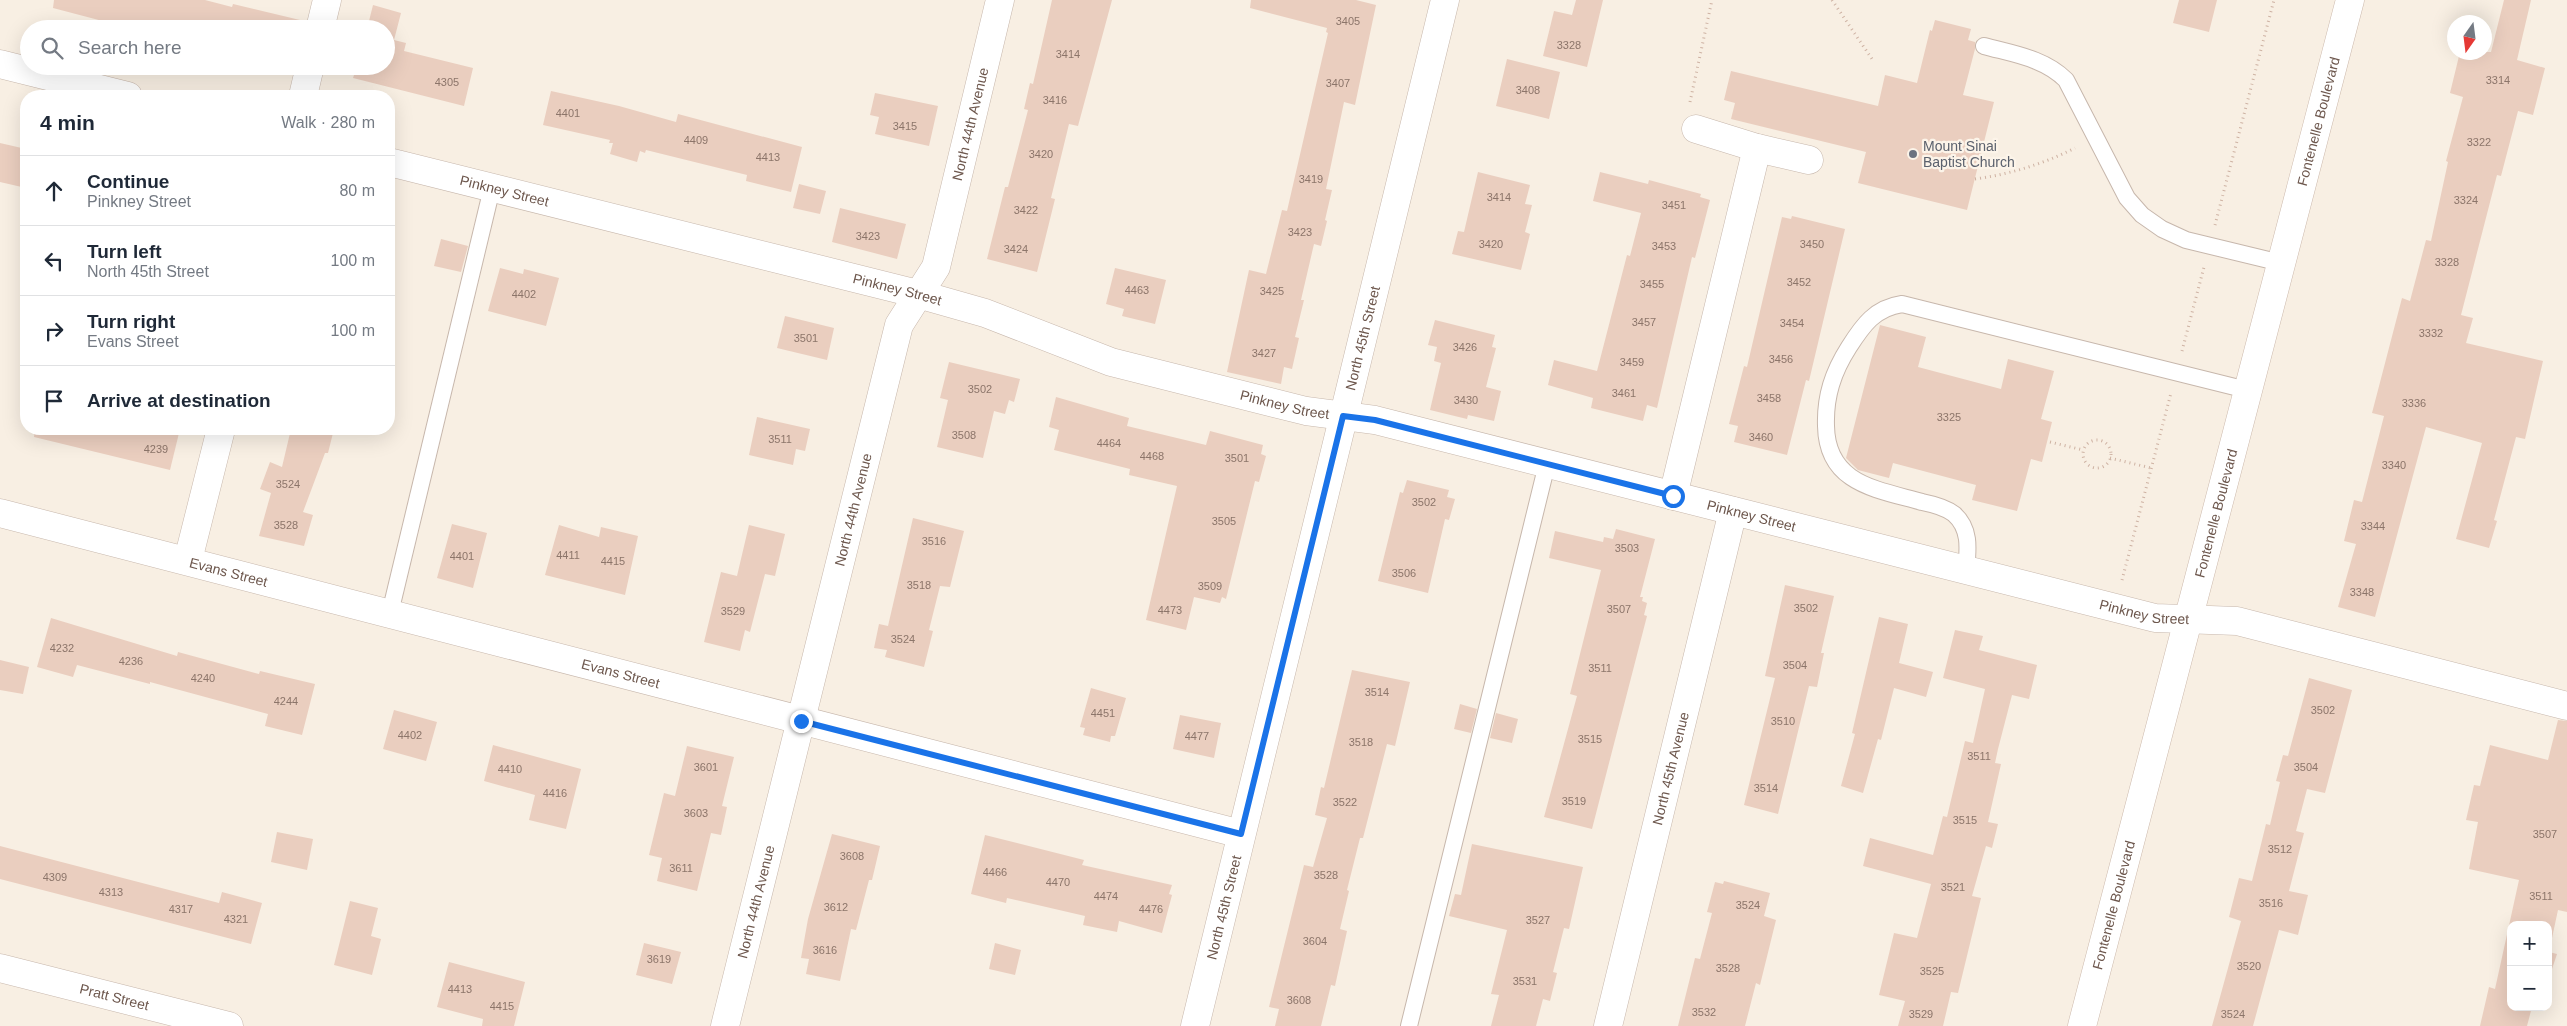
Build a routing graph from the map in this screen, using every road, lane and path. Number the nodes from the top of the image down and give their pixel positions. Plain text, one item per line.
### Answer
1 (327, 0) edge
2 (1000, 0) edge
3 (1445, 0) edge
4 (1712, 0) edge
5 (1832, 0) edge
6 (2274, 0) edge
7 (2350, 0) edge
8 (322, 20) edge
9 (1984, 46) dead end
10 (1872, 59) dead end
11 (0, 64) edge
12 (20, 69) edge
13 (44, 75) edge
14 (308, 75) edge
15 (104, 90) edge
16 (304, 90) edge
17 (1696, 129) joint
18 (2096, 138) junction
19 (1757, 148) junction
20 (1809, 160) dead end
21 (395, 164) edge
22 (1975, 179) dead end
23 (492, 188) junction
24 (2209, 246) junction
25 (2281, 263) junction
26 (918, 294) junction
27 (2176, 372) junction
28 (2248, 390) junction
29 (1343, 416) junction
30 (219, 435) edge
31 (2050, 442) dead end
32 (2083, 450) junction
33 (2110, 458) junction
34 (1547, 464) junction
35 (2151, 468) junction
36 (1673, 496) junction
37 (1733, 511) junction
38 (0, 512) edge
39 (188, 560) junction
40 (1966, 570) junction
41 (2115, 608) junction
42 (390, 613) junction
43 (2188, 619) junction
44 (2567, 706) edge
45 (801, 721) junction
46 (1241, 834) junction
47 (0, 968) edge
48 (229, 1026) edge
49 (725, 1026) edge
50 (1195, 1026) edge
51 (1409, 1026) edge
52 (1608, 1026) edge
53 (2082, 1026) edge

1 - 8 street
2 - 26 street, North 44th Avenue
3 - 29 street, North 45th Street
4 - 17 path
5 - 10 path
6 - 24 path
7 - 25 street, Fontenelle Boulevard
9 - 18 lane
11 - 12 street
13 - 15 street
14 - 16 street
17 - 19 street
18 - 22 path
18 - 24 lane
19 - 20 street
19 - 36 street
21 - 23 street, Pinkney Street
23 - 26 street, Pinkney Street
23 - 42 lane
24 - 25 lane
24 - 27 path
25 - 28 street, Fontenelle Boulevard
26 - 29 street, Pinkney Street
26 - 45 street, North 44th Avenue
27 - 28 lane
27 - 35 path
27 - 40 lane
28 - 43 street, Fontenelle Boulevard
29 - 34 street, Pinkney Street
29 - 46 street, North 45th Street
30 - 39 street
31 - 32 path
32 - 33 path
32 - 33 path
33 - 35 path
34 - 36 street, Pinkney Street
34 - 51 lane
35 - 41 path
36 - 37 street, Pinkney Street
37 - 40 street, Pinkney Street
37 - 52 street, North 45th Avenue
38 - 39 street, Evans Street
39 - 42 street, Evans Street
40 - 41 street, Pinkney Street
41 - 43 street, Pinkney Street
42 - 45 street, Evans Street
43 - 44 street, Pinkney Street
43 - 53 street, Fontenelle Boulevard
45 - 46 street, Evans Street
45 - 49 street, North 44th Avenue
46 - 50 street, North 45th Street
47 - 48 street, Pratt Street

